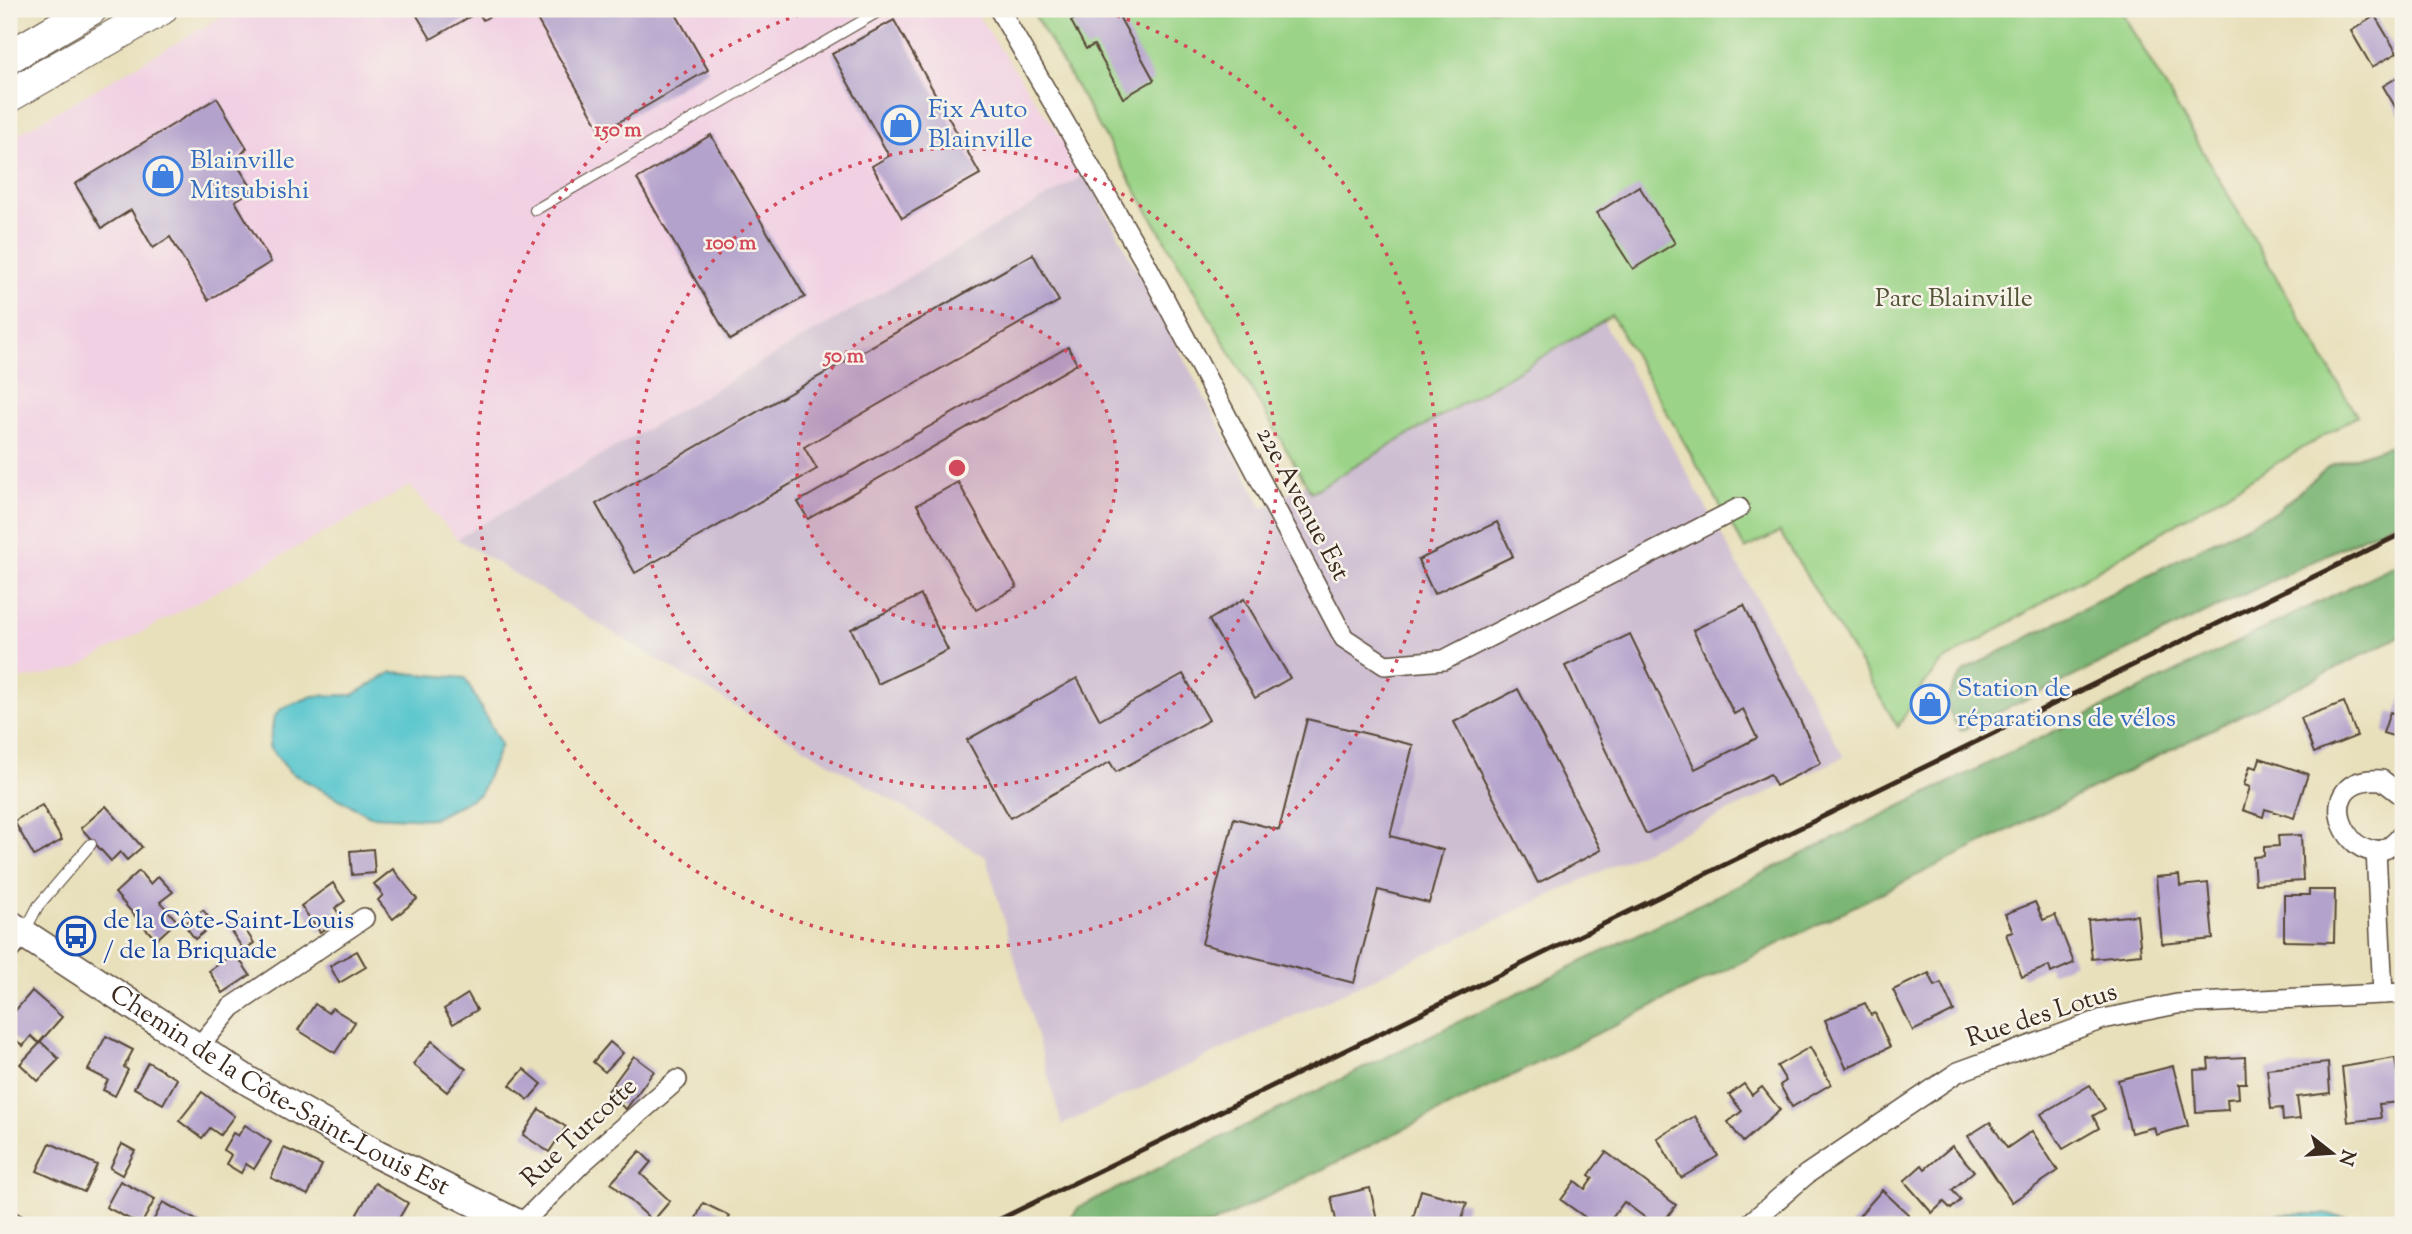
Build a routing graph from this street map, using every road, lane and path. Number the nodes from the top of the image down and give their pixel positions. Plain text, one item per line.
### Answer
1 (91, 9) edge
2 (161, 9) edge
3 (883, 9) edge
4 (999, 9) edge
5 (9, 57) edge
6 (9, 96) edge
7 (535, 210) dead end
8 (1739, 508) dead end
9 (2403, 796) edge
10 (2403, 833) edge
11 (91, 844) dead end
12 (2376, 850) junction
13 (364, 918) dead end
14 (14, 937) edge
15 (2403, 993) edge
16 (2383, 994) junction
17 (197, 1049) junction
18 (677, 1080) dead end
19 (9, 1220) edge
20 (18, 1225) edge
21 (520, 1225) edge
22 (1748, 1225) edge

1 - 5 main road
2 - 6 main road
3 - 7 lane
4 - 8 street, 22e Avenue Est
9 - 12 street
10 - 12 street
11 - 14 lane
12 - 16 street
13 - 17 street
14 - 17 street, Chemin de la Côte-Saint-Louis Est
15 - 16 street, Rue des Lotus
16 - 22 street, Rue des Lotus
17 - 21 street, Chemin de la Côte-Saint-Louis Est
18 - 21 street, Rue Turcotte
19 - 20 street

